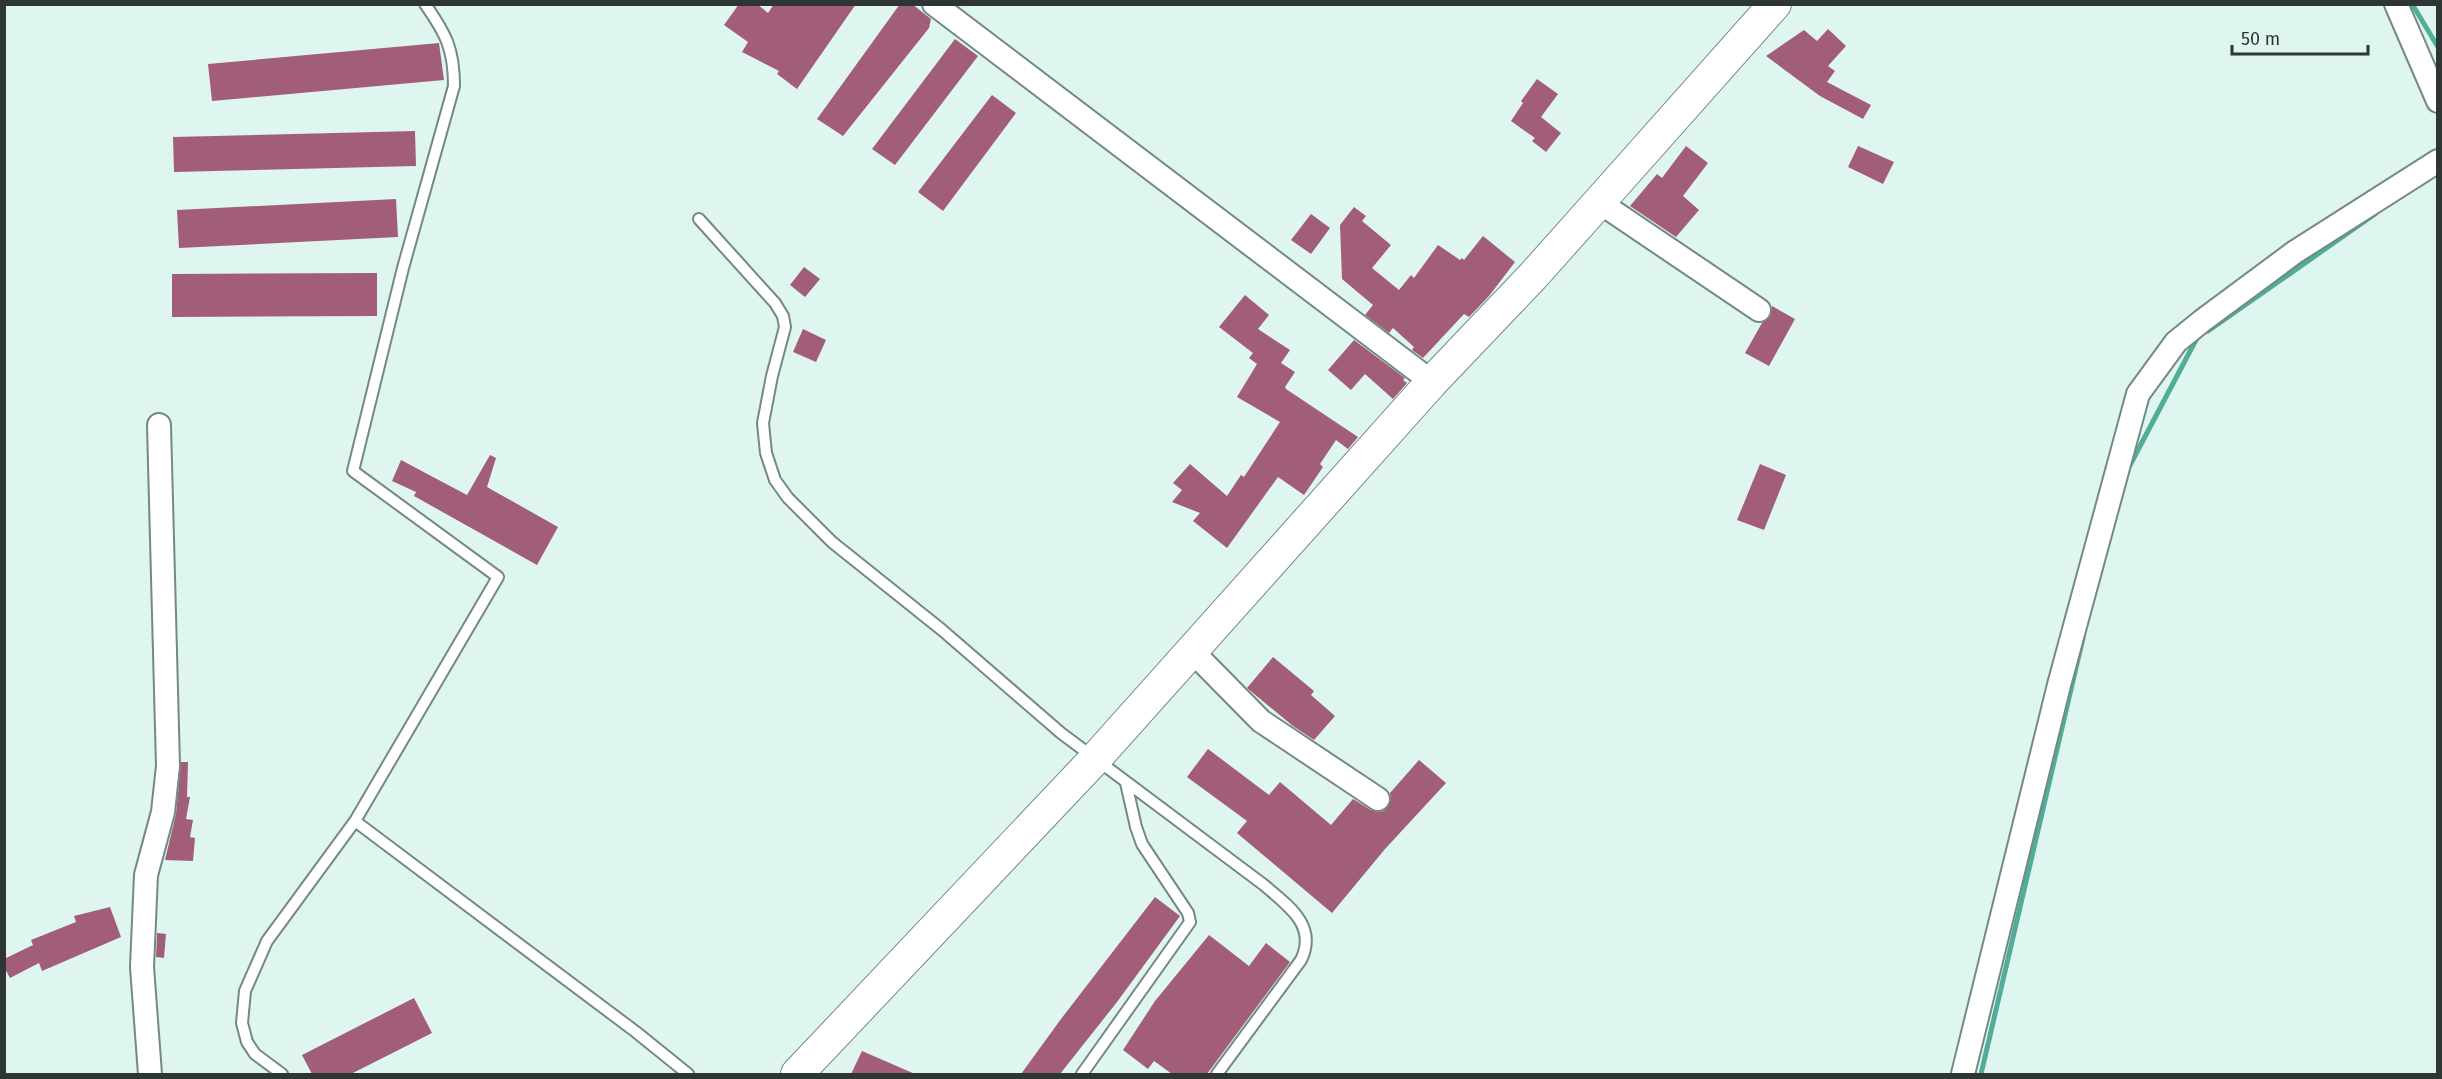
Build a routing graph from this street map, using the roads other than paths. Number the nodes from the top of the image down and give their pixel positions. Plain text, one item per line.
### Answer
1 (425, 4) edge
2 (934, 4) edge
3 (1775, 4) edge
4 (2396, 4) edge
5 (2438, 101) edge
6 (2438, 161) edge
7 (1599, 202) junction
8 (699, 219) dead end
9 (1760, 310) dead end
10 (1432, 382) junction
11 (159, 425) dead end
12 (1192, 651) junction
13 (1095, 759) junction
14 (1125, 783) junction
15 (1378, 799) dead end
16 (355, 821) junction
17 (150, 1074) edge
18 (282, 1074) edge
19 (688, 1074) edge
20 (797, 1074) edge
21 (1082, 1074) edge
22 (1217, 1074) edge
23 (1963, 1074) edge

1 - 16 lane
2 - 10 street
3 - 7 street
4 - 5 street
6 - 23 street
7 - 9 street
7 - 10 street
8 - 13 lane
10 - 12 street
11 - 17 street
12 - 13 street
12 - 15 street
13 - 14 lane
13 - 20 street
14 - 21 lane
14 - 22 lane
16 - 18 lane
16 - 19 lane

